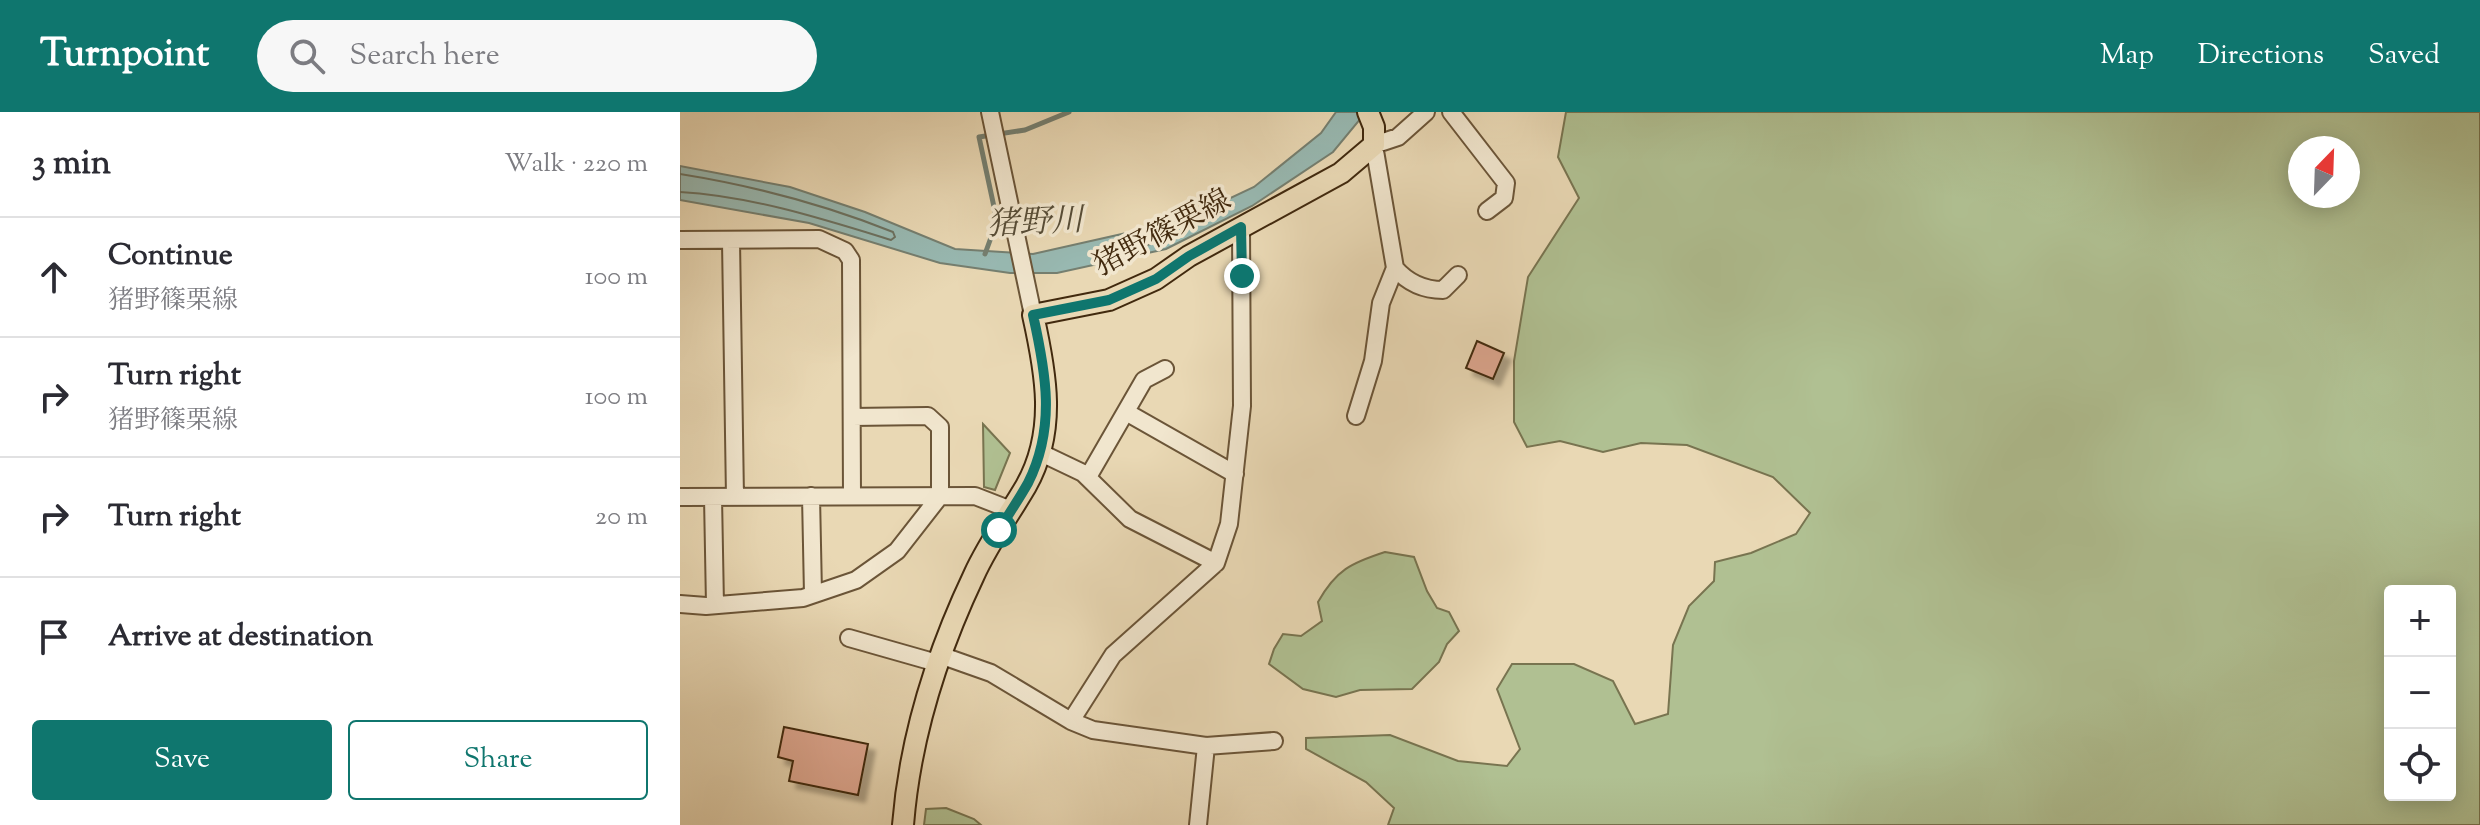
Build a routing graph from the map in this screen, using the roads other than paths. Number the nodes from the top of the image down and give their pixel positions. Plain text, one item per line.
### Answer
1 (990, 112) edge
2 (1426, 112) edge
3 (1451, 112) edge
4 (1372, 128) edge
5 (1487, 211) dead end
6 (1241, 227) junction
7 (680, 240) edge
8 (731, 241) junction
9 (1395, 268) junction
10 (1458, 275) dead end
11 (1033, 315) junction
12 (1165, 369) dead end
13 (1126, 412) junction
14 (1356, 416) dead end
15 (852, 417) junction
16 (1039, 452) junction
17 (1235, 474) junction
18 (1088, 477) junction
19 (811, 496) junction
20 (852, 496) junction
21 (940, 496) junction
22 (680, 497) edge
23 (713, 497) junction
24 (735, 497) junction
25 (1011, 510) junction
26 (1216, 563) junction
27 (813, 594) junction
28 (680, 604) edge
29 (715, 605) junction
30 (849, 638) dead end
31 (938, 659) junction
32 (1071, 721) junction
33 (1274, 741) dead end
34 (1206, 746) junction
35 (903, 825) edge
36 (1198, 825) edge

1 - 11 street
2 - 4 street
3 - 5 street
4 - 6 main road, 猪野篠栗線
4 - 9 street
6 - 11 main road, 猪野篠栗線
6 - 17 street
7 - 8 street
8 - 15 street
8 - 24 street
9 - 10 street
9 - 14 street
11 - 16 main road
12 - 13 street
13 - 17 street
13 - 18 street
15 - 20 street
15 - 21 street
16 - 18 street
16 - 25 main road
17 - 26 street
18 - 26 street
19 - 20 street
19 - 24 street
19 - 27 street
20 - 21 street
21 - 25 street
21 - 27 street
22 - 23 street
23 - 24 street
23 - 29 street
25 - 31 main road
26 - 32 street
27 - 29 street
28 - 29 street
30 - 31 street
31 - 32 street
31 - 35 main road
32 - 34 street
33 - 34 street
34 - 36 street

